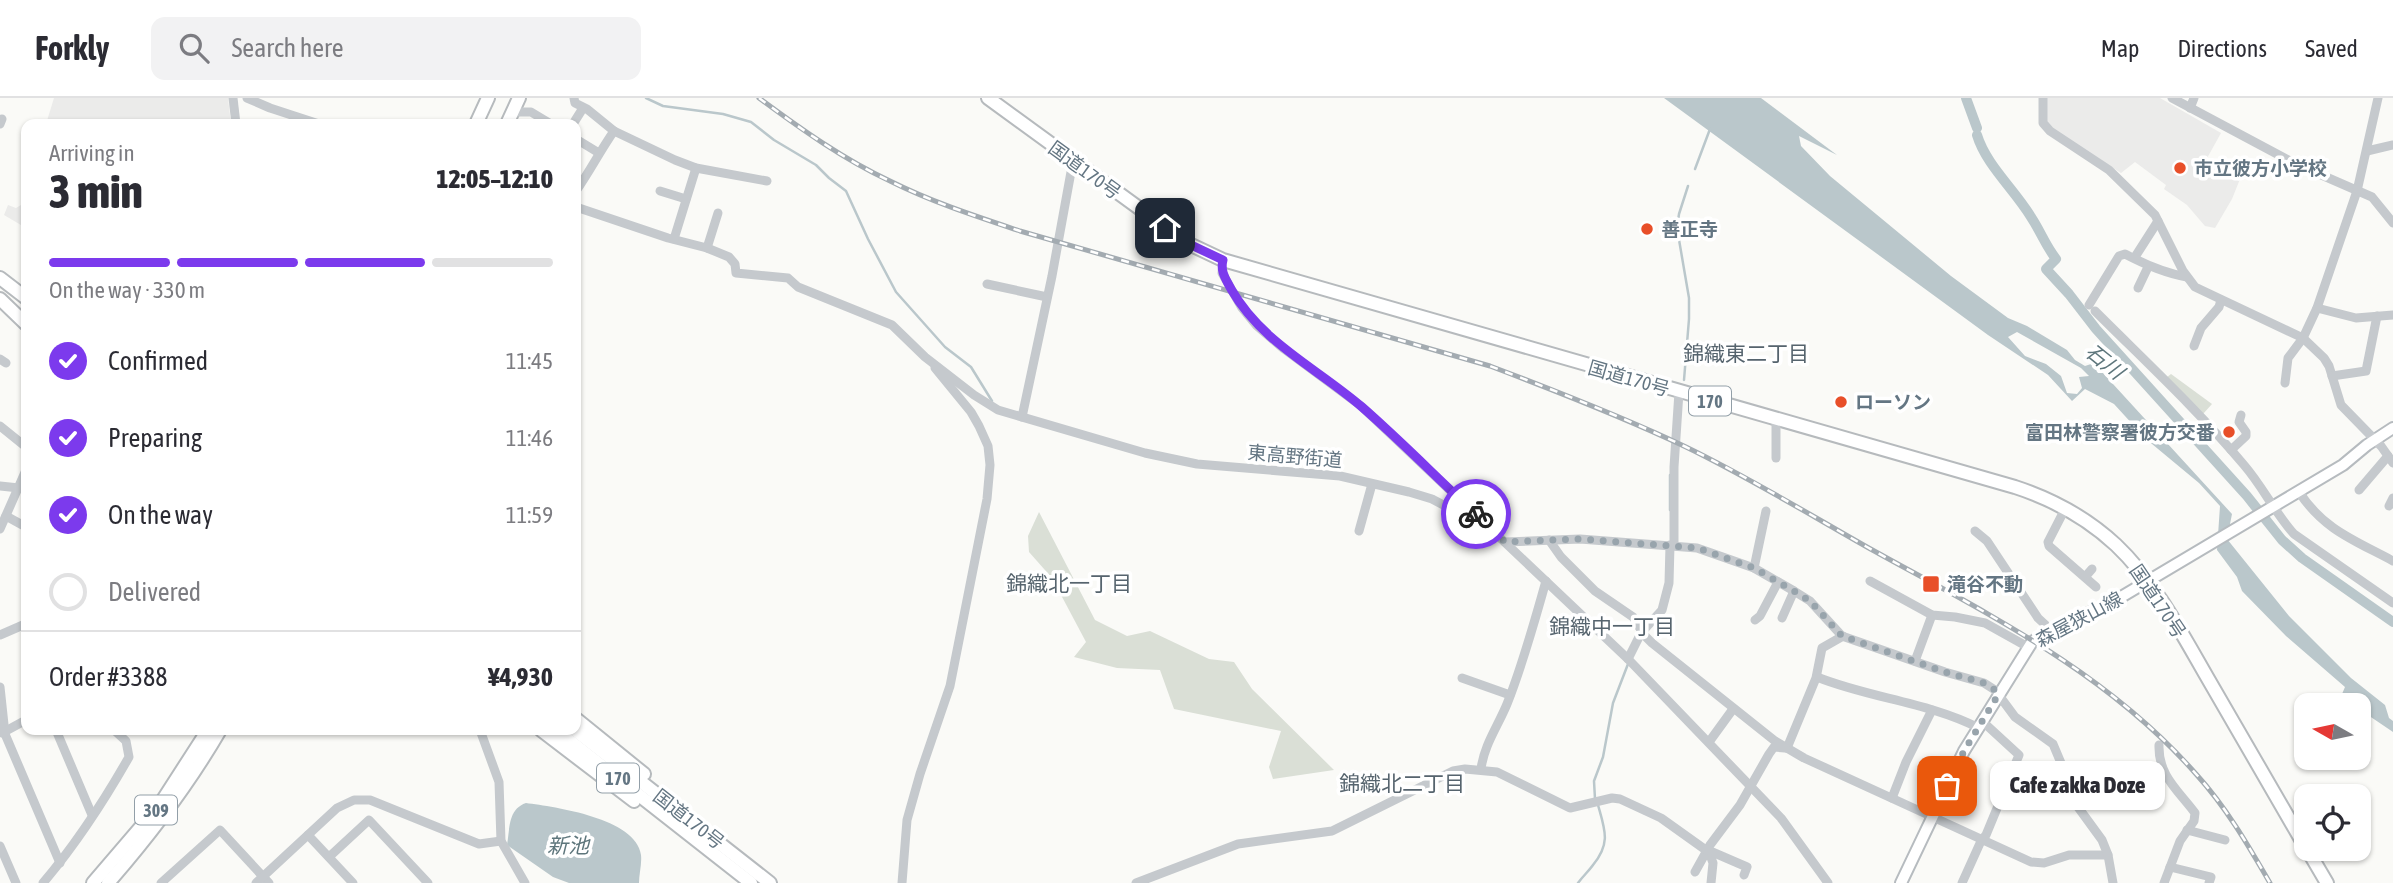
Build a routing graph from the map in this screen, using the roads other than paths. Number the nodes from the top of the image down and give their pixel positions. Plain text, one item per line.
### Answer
1 (233, 98) edge
2 (247, 98) edge
3 (488, 98) edge
4 (497, 98) edge
5 (510, 98) edge
6 (519, 98) edge
7 (574, 98) edge
8 (988, 98) edge
9 (2043, 98) edge
10 (2172, 98) edge
11 (2194, 98) edge
12 (2378, 98) edge
13 (583, 108) junction
14 (2190, 108) junction
15 (513, 112) junction
16 (235, 119) edge
17 (304, 119) edge
18 (478, 119) edge
19 (487, 119) edge
20 (500, 119) edge
21 (510, 119) edge
22 (543, 119) edge
23 (576, 119) edge
24 (614, 131) junction
25 (581, 142) edge
26 (2393, 145) edge
27 (2367, 151) junction
28 (599, 153) junction
29 (1073, 162) junction
30 (696, 168) junction
31 (767, 181) dead end
32 (581, 184) edge
33 (660, 191) dead end
34 (2357, 191) junction
35 (686, 199) junction
36 (581, 209) edge
37 (718, 213) dead end
38 (2158, 221) junction
39 (2393, 223) edge
40 (674, 239) junction
41 (707, 248) junction
42 (2135, 257) junction
43 (1223, 260) junction
44 (2148, 267) junction
45 (0, 271) edge
46 (2187, 277) junction
47 (0, 278) edge
48 (987, 284) dead end
49 (21, 285) edge
50 (2138, 288) dead end
51 (21, 294) edge
52 (0, 296) edge
53 (1047, 297) junction
54 (2221, 300) junction
55 (2317, 308) junction
56 (21, 311) edge
57 (2393, 315) edge
58 (2377, 317) junction
59 (21, 319) edge
60 (2303, 338) junction
61 (2194, 346) dead end
62 (930, 360) junction
63 (2332, 376) junction
64 (2285, 383) dead end
65 (1679, 392) junction
66 (2241, 415) dead end
67 (1022, 416) junction
68 (1776, 419) junction
69 (0, 426) edge
70 (2393, 428) edge
71 (2375, 440) junction
72 (21, 443) edge
73 (2231, 450) junction
74 (1776, 458) dead end
75 (2390, 459) edge
76 (21, 483) edge
77 (1372, 484) junction
78 (0, 486) edge
79 (19, 488) junction
80 (2359, 490) dead end
81 (2299, 492) junction
82 (2272, 507) junction
83 (2066, 509) junction
84 (1766, 511) dead end
85 (5, 513) edge
86 (1479, 517) junction
87 (21, 524) edge
88 (0, 529) edge
89 (1359, 531) dead end
90 (1975, 531) dead end
91 (1549, 540) junction
92 (1505, 542) junction
93 (1672, 545) junction
94 (2393, 561) edge
95 (1754, 568) junction
96 (2092, 569) dead end
97 (2085, 577) junction
98 (1546, 581) junction
99 (2148, 581) junction
100 (1778, 582) junction
101 (1870, 582) dead end
102 (2096, 587) dead end
103 (1794, 591) junction
104 (2393, 603) edge
105 (1932, 615) junction
106 (1782, 618) dead end
107 (1755, 620) dead end
108 (21, 626) edge
109 (2051, 630) junction
110 (1642, 632) junction
111 (0, 635) edge
112 (1843, 636) junction
113 (2028, 647) junction
114 (1628, 659) junction
115 (1915, 661) junction
116 (1817, 677) junction
117 (1462, 678) dead end
118 (0, 687) edge
119 (1510, 695) junction
120 (1998, 695) junction
121 (1733, 709) junction
122 (1932, 710) junction
123 (21, 723) edge
124 (581, 723) edge
125 (1980, 724) junction
126 (2, 733) edge
127 (58, 735) edge
128 (119, 735) edge
129 (205, 735) edge
130 (217, 735) edge
131 (482, 735) edge
132 (547, 735) edge
133 (562, 735) edge
134 (581, 735) edge
135 (1709, 742) junction
136 (2159, 745) dead end
137 (1787, 748) junction
138 (1481, 769) junction
139 (1750, 787) junction
140 (1892, 798) junction
141 (668, 803) junction
142 (92, 815) junction
143 (1933, 816) junction
144 (2294, 826) edge
145 (680, 827) junction
146 (2187, 830) junction
147 (308, 835) junction
148 (1982, 839) junction
149 (2225, 839) dead end
150 (501, 841) junction
151 (0, 846) edge
152 (1708, 849) junction
153 (2108, 855) junction
154 (329, 857) junction
155 (2314, 861) edge
156 (60, 863) junction
157 (1747, 867) dead end
158 (2170, 867) junction
159 (1695, 872) dead end
160 (263, 881) edge
161 (16, 883) edge
162 (43, 883) edge
163 (93, 883) edge
164 (108, 883) edge
165 (161, 883) edge
166 (353, 883) edge
167 (428, 883) edge
168 (525, 883) edge
169 (751, 883) edge
170 (770, 883) edge
171 (902, 883) edge
172 (1136, 883) edge
173 (1711, 883) edge
174 (1828, 883) edge
175 (1901, 883) edge
176 (1962, 883) edge
177 (2113, 883) edge
178 (2164, 883) edge
179 (2209, 883) edge
180 (2327, 883) edge

1 - 16 street
2 - 17 street
3 - 18 highway
4 - 19 highway
5 - 20 highway
6 - 15 highway
7 - 13 street
8 - 29 highway, 国道170号 / 170
9 - 38 street
10 - 14 street
11 - 14 street
12 - 27 street
13 - 23 street
13 - 24 street
14 - 34 street
15 - 21 highway
15 - 22 street
24 - 28 street
24 - 30 street
25 - 28 street
26 - 27 street
27 - 34 street
28 - 32 street
29 - 43 highway, 国道170号 / 170
29 - 53 street
30 - 31 street
30 - 35 street
33 - 35 street
34 - 39 street
34 - 55 street
35 - 40 street
36 - 40 street
37 - 41 street
38 - 42 street
38 - 46 street
40 - 41 street
41 - 62 street
42 - 44 street
42 - 73 street
43 - 65 highway, 国道170号 / 170
43 - 86 street
44 - 46 street
44 - 50 street
45 - 49 highway
46 - 54 street
47 - 51 highway
48 - 53 street
52 - 56 highway
52 - 59 highway
53 - 67 street
54 - 60 street
54 - 61 street
55 - 58 street
55 - 60 street
57 - 58 street
58 - 63 street
60 - 63 street
60 - 64 street
62 - 67 street, 東高野街道
62 - 171 street
63 - 71 street
65 - 68 highway, 国道170号 / 170
65 - 93 street
66 - 73 street
67 - 77 street, 東高野街道
68 - 74 street
68 - 83 highway, 国道170号 / 170
69 - 72 street
70 - 71 main road, 森屋狭山線
71 - 75 street
71 - 81 main road, 森屋狭山線
73 - 82 street
75 - 80 street
76 - 79 street
77 - 86 street, 東高野街道
77 - 89 street
78 - 79 street
79 - 85 street
81 - 82 main road, 森屋狭山線
81 - 94 street
82 - 99 main road, 森屋狭山線
82 - 104 street
83 - 97 street
83 - 99 highway, 国道170号 / 170
84 - 95 street
85 - 87 street
85 - 88 street
86 - 92 street, 東高野街道
90 - 109 street
91 - 92 street
91 - 93 street
91 - 110 street
92 - 98 street, 東高野街道
93 - 95 street
93 - 110 street
95 - 100 street
96 - 97 street
97 - 102 street
98 - 114 street, 東高野街道
98 - 119 street
99 - 109 main road, 森屋狭山線
99 - 144 highway, 国道170号 / 170
100 - 103 street
100 - 107 street
101 - 105 street
103 - 106 street
103 - 112 street
105 - 113 street
105 - 115 street
108 - 111 street
109 - 113 main road, 森屋狭山線
110 - 114 street
110 - 121 street
112 - 115 street
112 - 116 street
113 - 120 main road, 森屋狭山線
114 - 135 street, 東高野街道
115 - 120 street
116 - 122 street
116 - 137 street
117 - 119 street
118 - 126 street
119 - 138 street
120 - 125 main road, 森屋狭山線
120 - 153 street
121 - 135 street
121 - 137 street
122 - 125 street
122 - 140 street
123 - 126 street
124 - 141 highway
125 - 143 main road, 森屋狭山線
125 - 148 street
126 - 156 street
127 - 142 street
128 - 142 street
129 - 163 highway, 309
130 - 164 highway, 309
131 - 150 street
132 - 145 highway
133 - 145 highway, 国道170号 / 170
134 - 141 highway, 国道170号 / 170
135 - 139 street, 東高野街道
136 - 146 street
137 - 139 street
137 - 140 street
138 - 152 street
138 - 172 street
139 - 152 street
139 - 174 street, 東高野街道
140 - 143 street
141 - 170 highway, 国道170号 / 170
142 - 156 street
143 - 148 street
143 - 175 main road, 森屋狭山線
145 - 169 highway, 国道170号 / 170
146 - 149 street
146 - 158 street
147 - 150 street
147 - 154 street
147 - 160 street
148 - 153 street
148 - 176 street
150 - 168 street
151 - 161 street
152 - 157 street
152 - 159 street
152 - 173 street
153 - 177 street
154 - 166 street
154 - 167 street
155 - 180 highway, 国道170号 / 170
156 - 162 street
158 - 178 street
158 - 179 street
160 - 165 street

